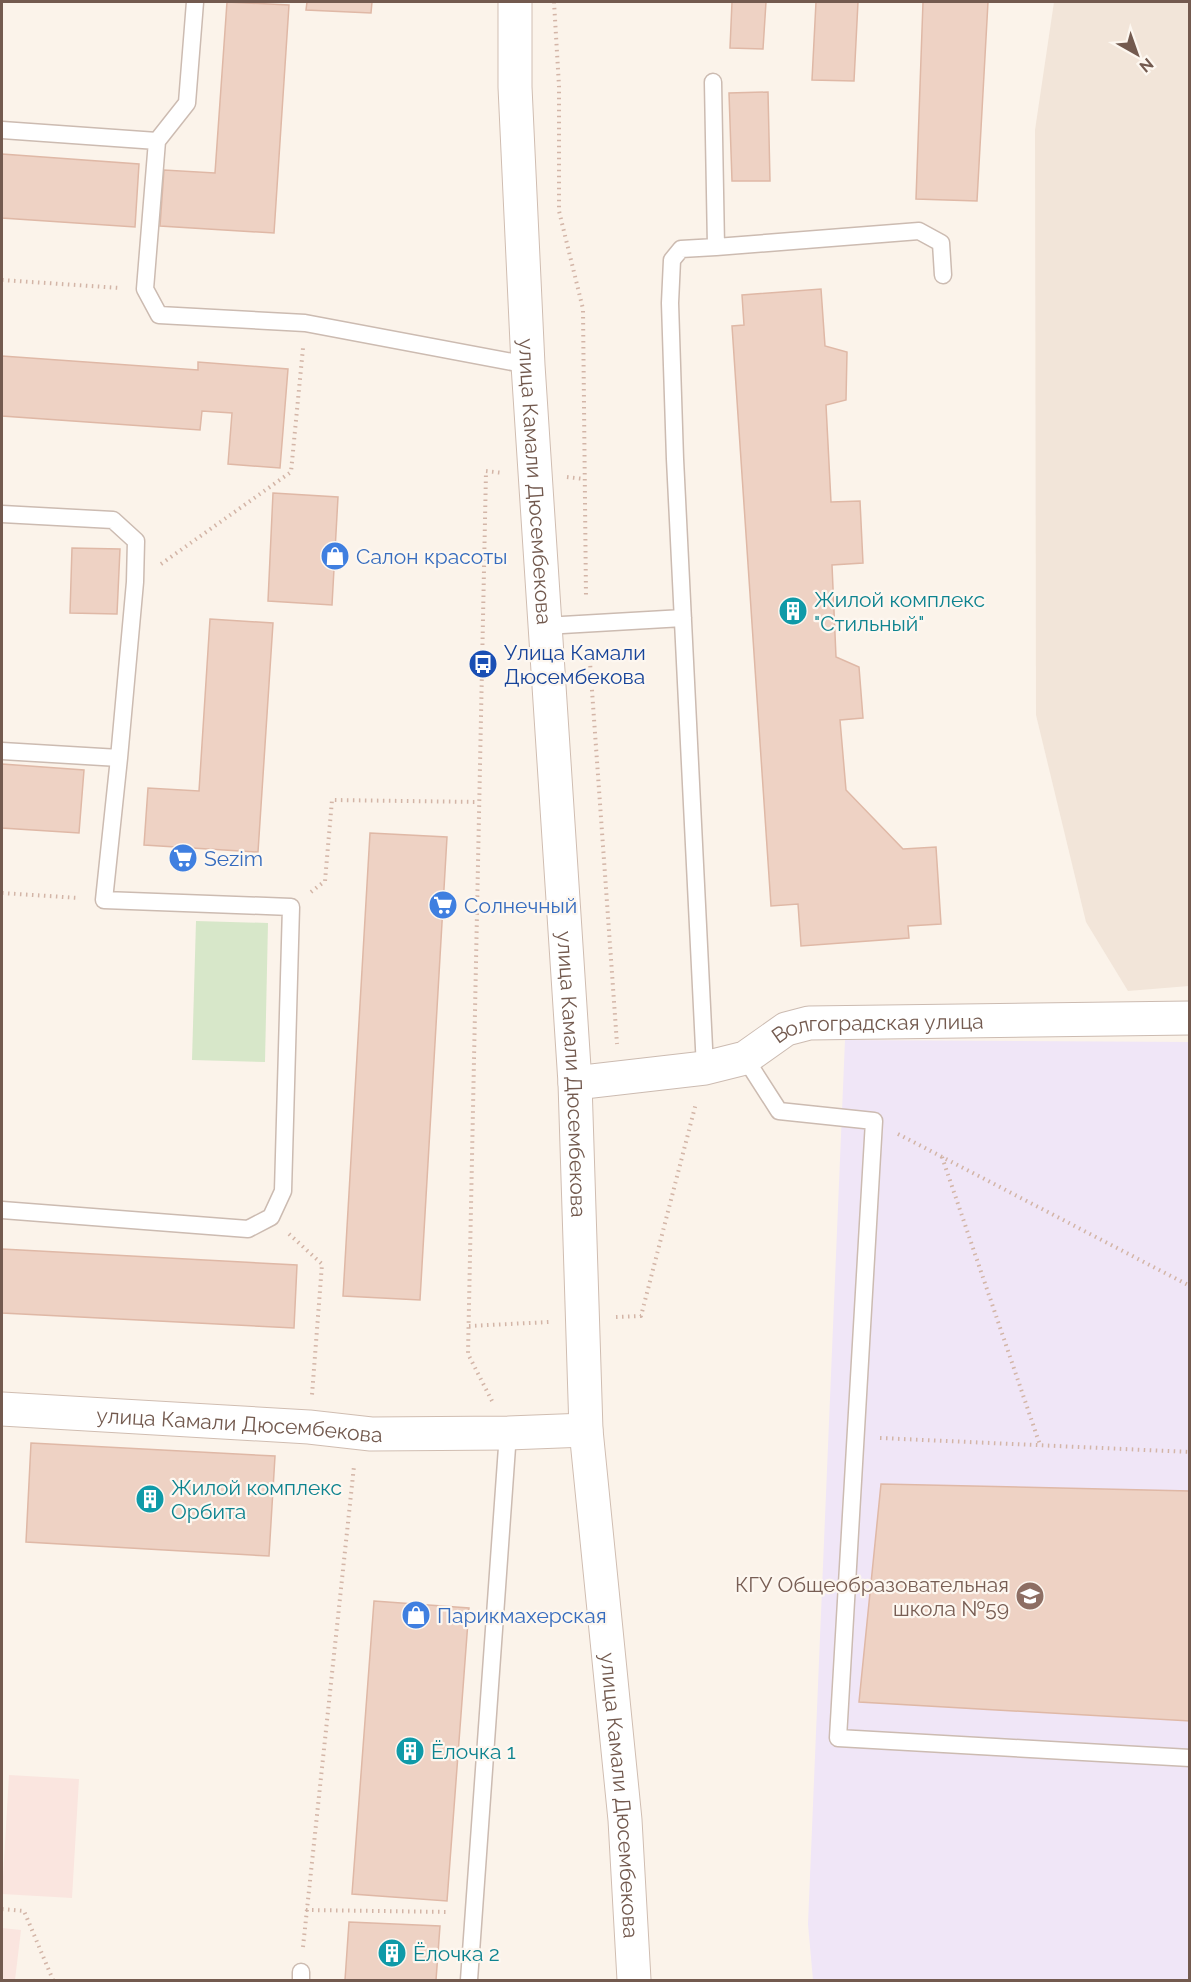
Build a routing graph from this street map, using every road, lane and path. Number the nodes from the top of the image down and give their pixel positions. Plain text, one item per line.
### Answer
1 (195, 2) edge
2 (515, 2) edge
3 (554, 2) edge
4 (713, 82) dead end
5 (2, 130) edge
6 (157, 141) junction
7 (716, 247) junction
8 (944, 275) dead end
9 (2, 280) edge
10 (145, 290) junction
11 (305, 323) junction
12 (528, 365) junction
13 (486, 471) dead end
14 (2, 514) edge
15 (135, 582) junction
16 (683, 618) junction
17 (587, 624) junction
18 (546, 626) junction
19 (2, 751) edge
20 (119, 758) junction
21 (478, 802) junction
22 (2, 893) edge
23 (104, 900) junction
24 (291, 907) junction
25 (1190, 1018) edge
26 (745, 1058) junction
27 (705, 1068) junction
28 (620, 1078) junction
29 (575, 1083) junction
30 (874, 1121) junction
31 (942, 1156) junction
32 (2, 1210) edge
33 (271, 1217) junction
34 (1190, 1286) edge
35 (583, 1320) junction
36 (469, 1326) junction
37 (2, 1415) edge
38 (309, 1427) junction
39 (586, 1430) junction
40 (357, 1431) junction
41 (508, 1433) junction
42 (855, 1437) junction
43 (1040, 1445) junction
44 (1190, 1452) edge
45 (1190, 1758) edge
46 (2, 1909) edge
47 (306, 1910) junction
48 (474, 1912) junction
49 (301, 1976) edge
50 (53, 1980) edge
51 (469, 1980) edge
52 (634, 1980) edge

1 - 6 lane
2 - 12 main road, улица Камали Дюсембекова
3 - 17 path
4 - 7 lane
5 - 6 lane
6 - 10 lane
7 - 8 lane
7 - 16 lane
9 - 10 path
10 - 11 lane
11 - 12 lane
11 - 15 path
12 - 18 main road, улица Камали Дюсембекова
13 - 21 path
14 - 15 lane
15 - 20 lane
16 - 17 lane
16 - 27 lane
17 - 18 lane
17 - 28 path
18 - 29 main road, улица Камали Дюсембекова
19 - 20 lane
20 - 23 lane
21 - 24 path
21 - 36 path
22 - 23 path
23 - 24 lane
24 - 33 lane
25 - 26 main road, Волгоградская улица
26 - 27 main road, Волгоградская улица
26 - 30 lane
27 - 28 main road, Волгоградская улица
27 - 35 path
28 - 29 main road, Волгоградская улица
29 - 35 main road, улица Камали Дюсембекова
30 - 31 path
30 - 42 lane
31 - 34 path
31 - 43 path
32 - 33 lane
33 - 38 path
35 - 36 path
35 - 39 main road, улица Камали Дюсембекова
36 - 41 path
37 - 38 main road, улица Камали Дюсембекова
38 - 40 main road, улица Камали Дюсембекова
39 - 41 main road, улица Камали Дюсембекова
39 - 52 main road, улица Камали Дюсембекова
40 - 41 main road, улица Камали Дюсембекова
40 - 47 path
41 - 48 lane
42 - 43 path
42 - 45 lane
43 - 44 path
46 - 50 path
47 - 48 path
47 - 49 path
48 - 51 lane

